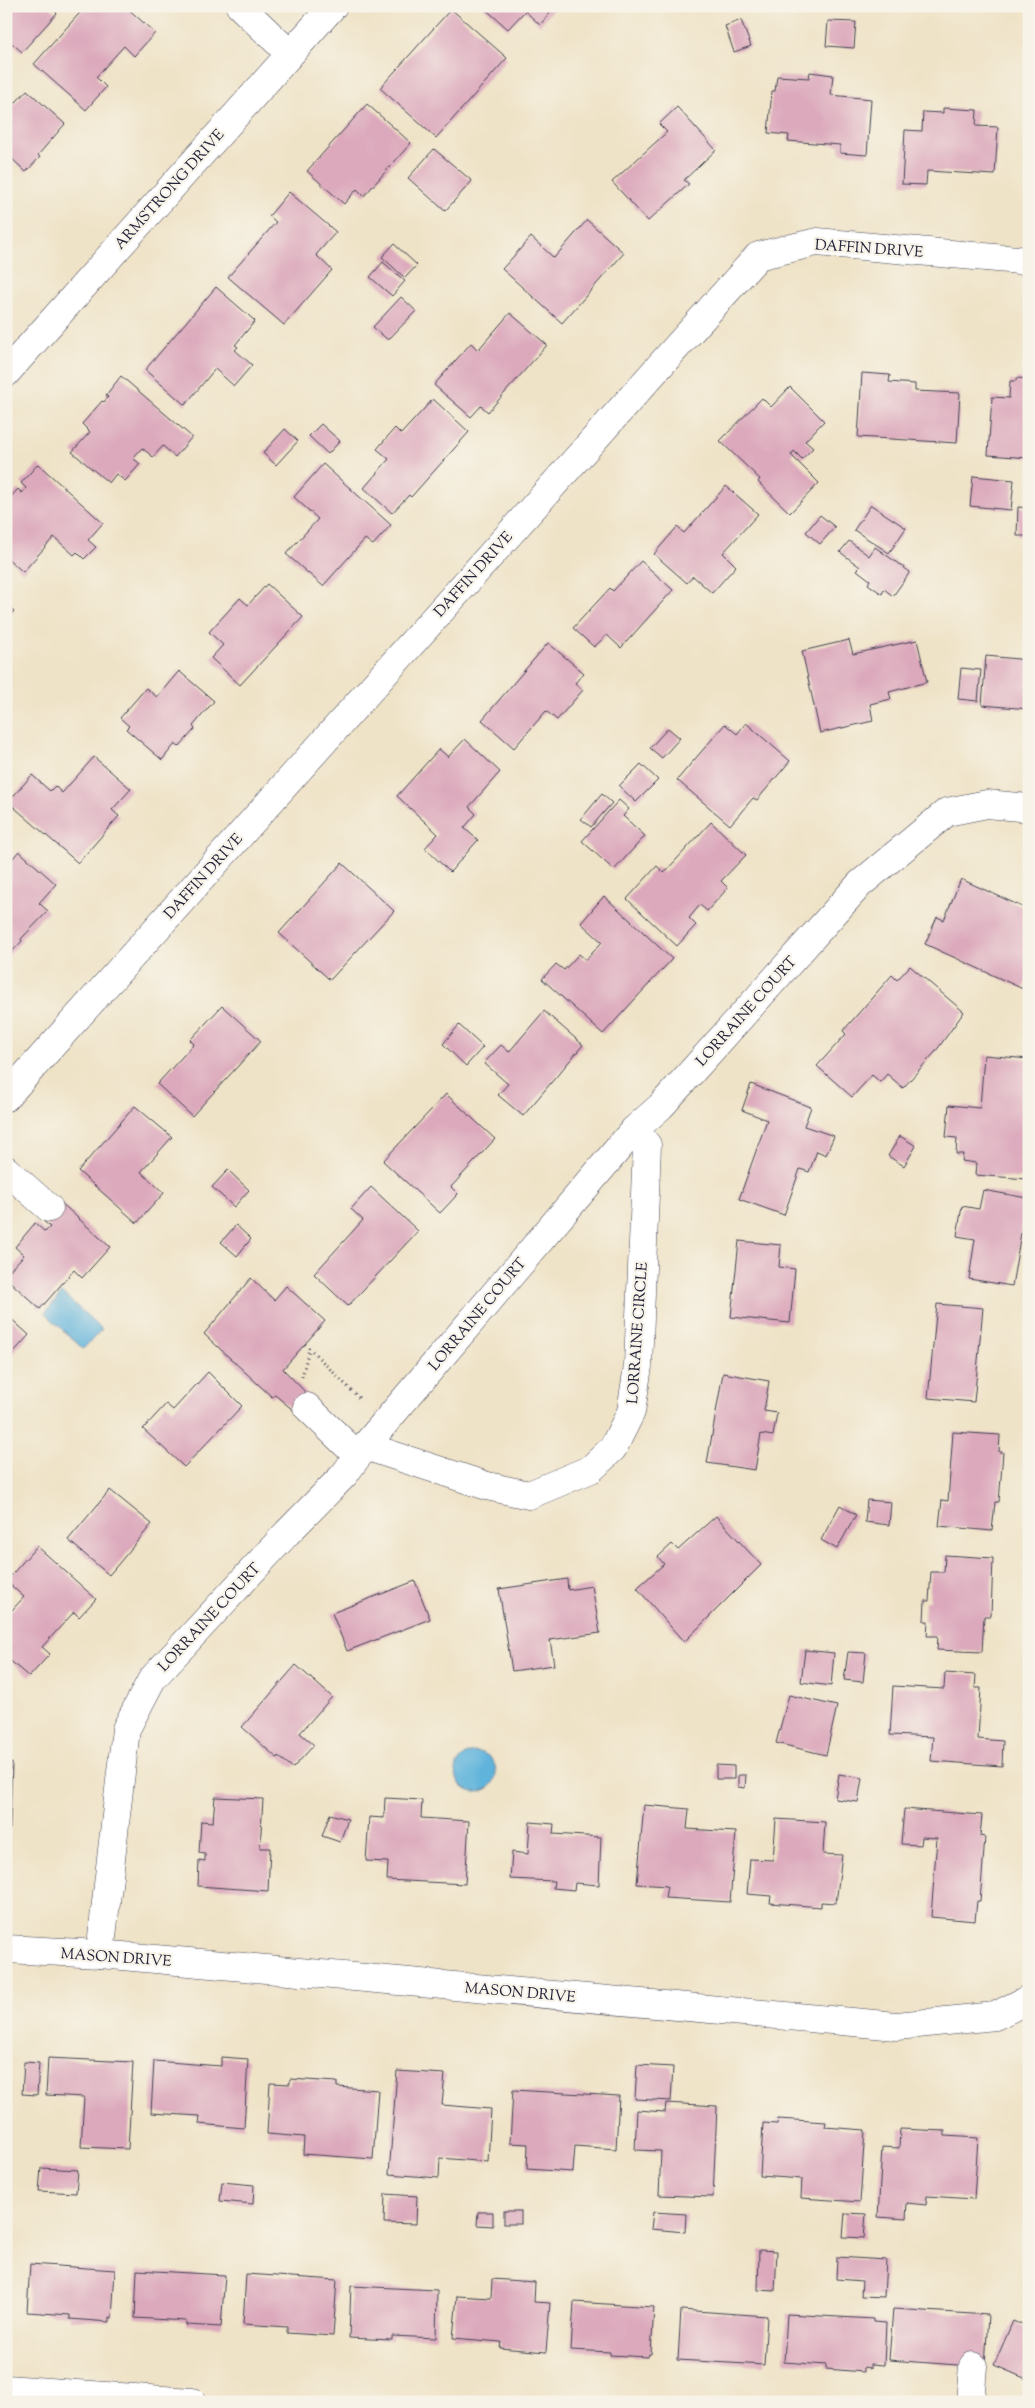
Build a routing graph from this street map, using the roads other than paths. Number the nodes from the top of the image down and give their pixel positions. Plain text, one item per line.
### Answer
1 (240, 6) edge
2 (333, 6) edge
3 (289, 53) junction
4 (1029, 261) edge
5 (6, 373) edge
6 (1029, 808) edge
7 (6, 1097) edge
8 (634, 1130) junction
9 (6, 1170) edge
10 (49, 1208) dead end
11 (307, 1407) dead end
12 (362, 1451) junction
13 (6, 1949) edge
14 (100, 1954) junction
15 (1029, 1999) edge
16 (973, 2366) dead end
17 (6, 2389) edge
18 (192, 2402) edge
19 (970, 2402) edge

1 - 3 street
2 - 3 street, ARMSTRONG DRIVE
3 - 5 street, ARMSTRONG DRIVE
4 - 7 street, DAFFIN DRIVE
6 - 8 street, LORRAINE COURT
8 - 12 street, LORRAINE COURT
8 - 12 street, LORRAINE CIRCLE
9 - 10 street
11 - 12 street
12 - 14 street, LORRAINE COURT
13 - 14 street, MASON DRIVE
14 - 15 street, MASON DRIVE
16 - 19 street
17 - 18 street

